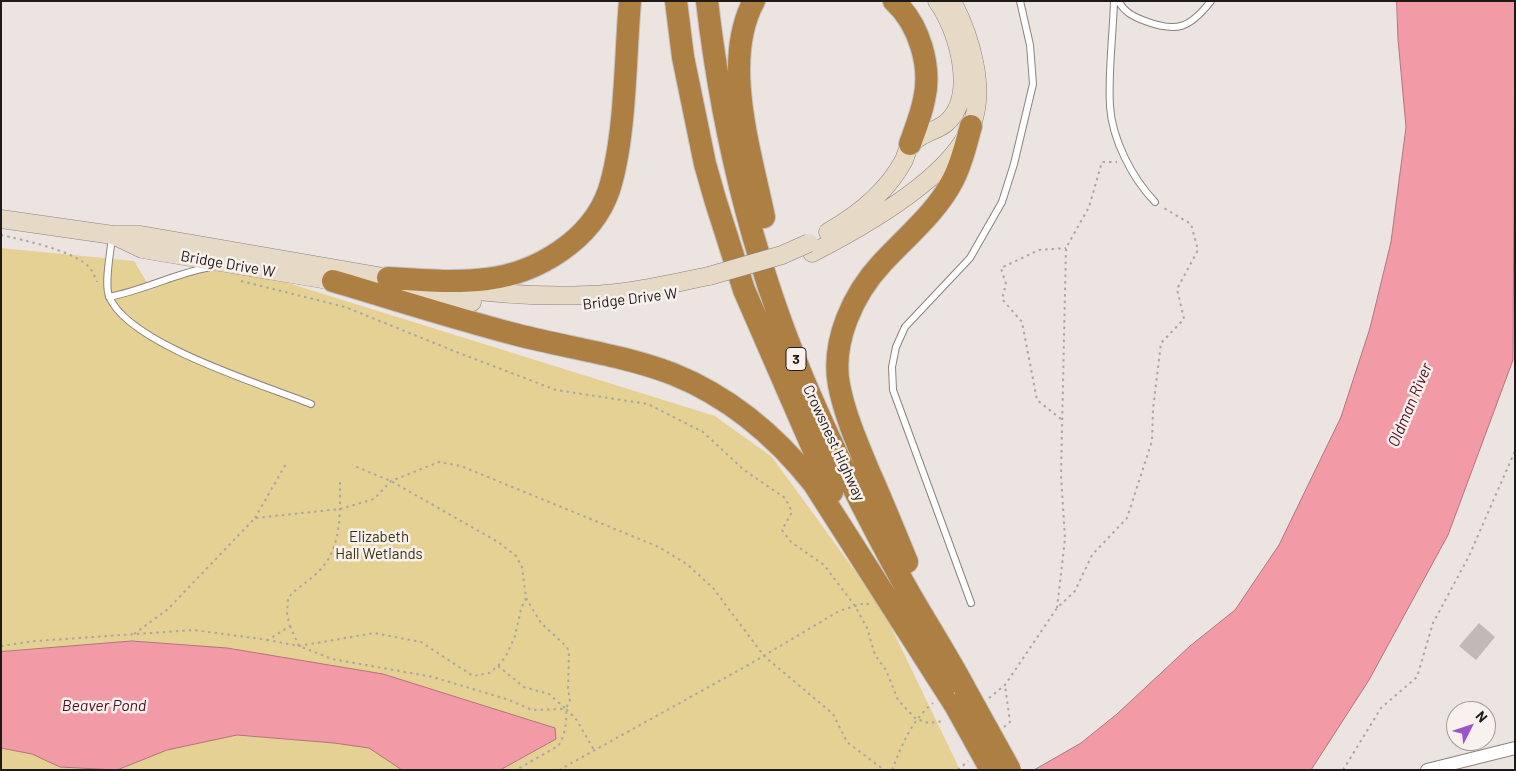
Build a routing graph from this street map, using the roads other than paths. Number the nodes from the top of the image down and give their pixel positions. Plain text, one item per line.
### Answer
1 (630, 1) edge
2 (676, 1) edge
3 (707, 1) edge
4 (754, 1) edge
5 (894, 1) edge
6 (937, 1) edge
7 (952, 1) edge
8 (1020, 1) edge
9 (1116, 1) edge
10 (1212, 1) edge
11 (971, 126) junction
12 (910, 144) junction
13 (1155, 202) road end
14 (1, 219) edge
15 (112, 235) junction
16 (810, 248) junction
17 (227, 264) junction
18 (388, 278) junction
19 (711, 281) junction
20 (332, 282) junction
21 (110, 297) junction
22 (311, 404) dead end
23 (830, 438) junction
24 (971, 603) dead end
25 (945, 652) junction
26 (952, 702) junction
27 (1515, 748) edge
28 (991, 770) edge
29 (1010, 770) edge
30 (1427, 770) edge

1 - 18 highway
2 - 26 highway, Crowsnest Highway / 3
3 - 23 highway, Crowsnest Highway / 3
4 - 23 highway
5 - 12 highway
6 - 12 street
7 - 11 street, Bridge Drive W
8 - 24 lane
9 - 10 lane
9 - 13 lane
11 - 16 street, Bridge Drive W
11 - 25 highway
12 - 16 street, Bridge Drive W
14 - 15 street, Bridge Drive W
15 - 17 street, Bridge Drive W
15 - 18 street, Bridge Drive W
15 - 21 lane
16 - 19 street, Bridge Drive W
17 - 20 street, Bridge Drive W
17 - 21 lane
18 - 19 street, Bridge Drive W
19 - 20 street, Bridge Drive W
20 - 26 highway
21 - 22 lane
23 - 25 highway, Crowsnest Highway / 3
25 - 26 highway, Crowsnest Highway / 3
26 - 28 highway, 3, bridge
26 - 29 highway, Crowsnest Highway, bridge
27 - 30 street

